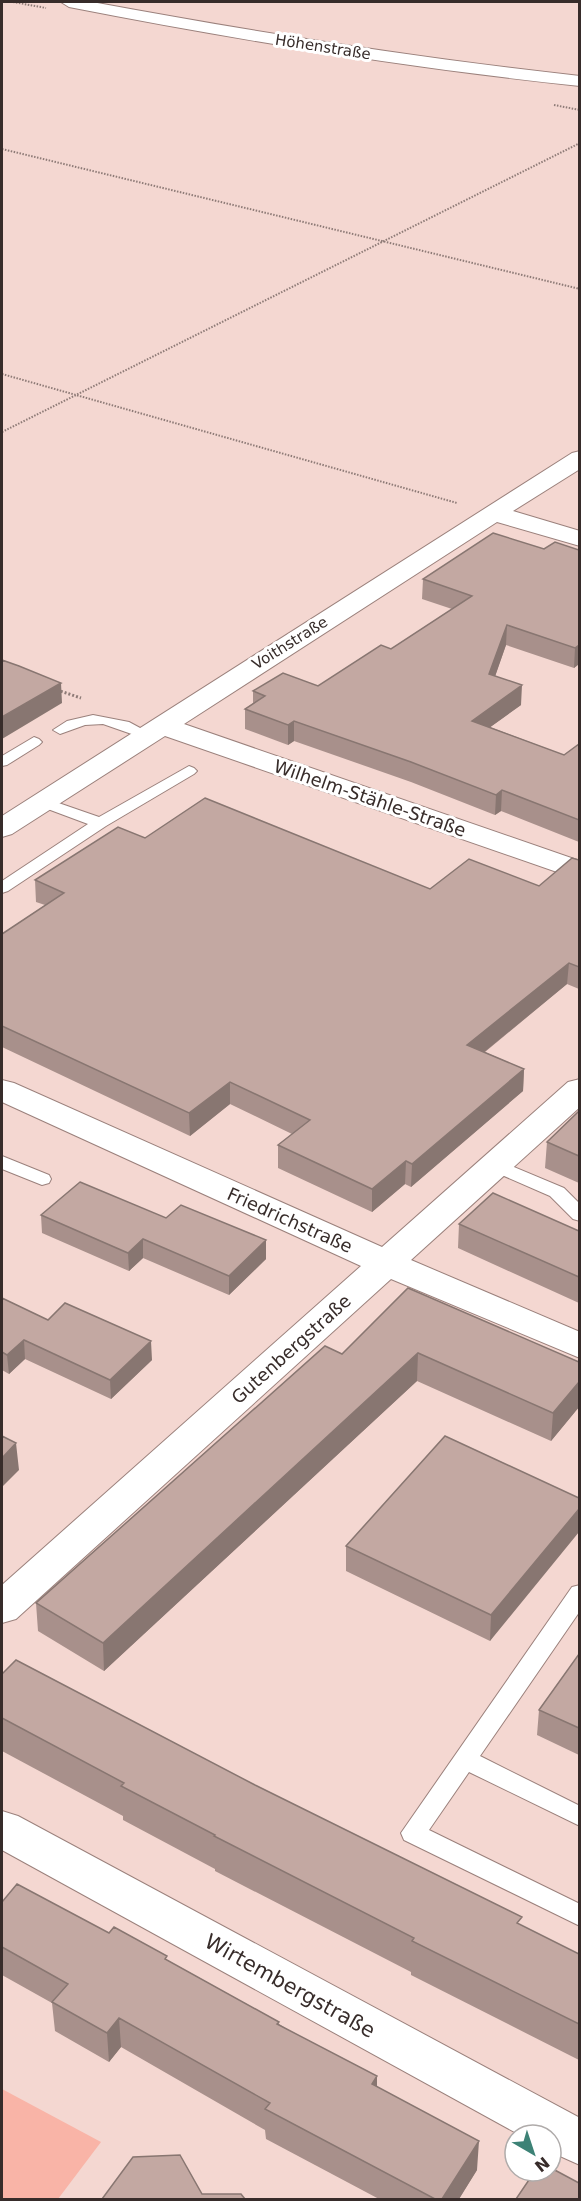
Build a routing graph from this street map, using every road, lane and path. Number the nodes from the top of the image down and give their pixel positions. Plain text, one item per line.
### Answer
1 (69, 2) edge
2 (579, 81) edge
3 (579, 143) edge
4 (2, 148) edge
5 (383, 241) junction
6 (579, 289) edge
7 (2, 374) edge
8 (74, 395) junction
9 (2, 432) edge
10 (579, 458) edge
11 (493, 513) junction
12 (579, 539) edge
13 (60, 730) dead end
14 (154, 730) junction
15 (34, 742) dead end
16 (2, 762) edge
17 (189, 771) dead end
18 (42, 802) junction
19 (100, 823) junction
20 (2, 828) edge
21 (579, 871) edge
22 (2, 888) edge
23 (579, 1089) edge
24 (2, 1090) edge
25 (2, 1162) edge
26 (495, 1165) junction
27 (42, 1179) dead end
28 (579, 1215) edge
29 (386, 1263) junction
30 (579, 1346) edge
31 (579, 1593) edge
32 (2, 1608) edge
33 (465, 1759) junction
34 (579, 1817) edge
35 (2, 1829) edge
36 (579, 1916) edge
37 (579, 2143) edge

1 - 2 street, Höhenstraße
3 - 5 path
4 - 5 path
5 - 6 path
5 - 8 path
7 - 8 path
8 - 9 path
8 - 11 path
10 - 11 street, Voithstraße
11 - 12 street
11 - 14 street, Voithstraße
13 - 14 lane
14 - 18 street, Voithstraße
14 - 21 street, Wilhelm-Stähle-Straße
15 - 16 lane
17 - 19 lane
18 - 19 lane
18 - 20 street, Voithstraße
19 - 22 lane
23 - 26 street, Gutenbergstraße
24 - 29 street, Friedrichstraße
25 - 27 lane
26 - 28 lane
26 - 29 street, Gutenbergstraße
29 - 30 street, Friedrichstraße
29 - 32 street, Gutenbergstraße
31 - 33 lane
33 - 34 lane
33 - 36 lane
35 - 37 street, Wirtembergstraße

